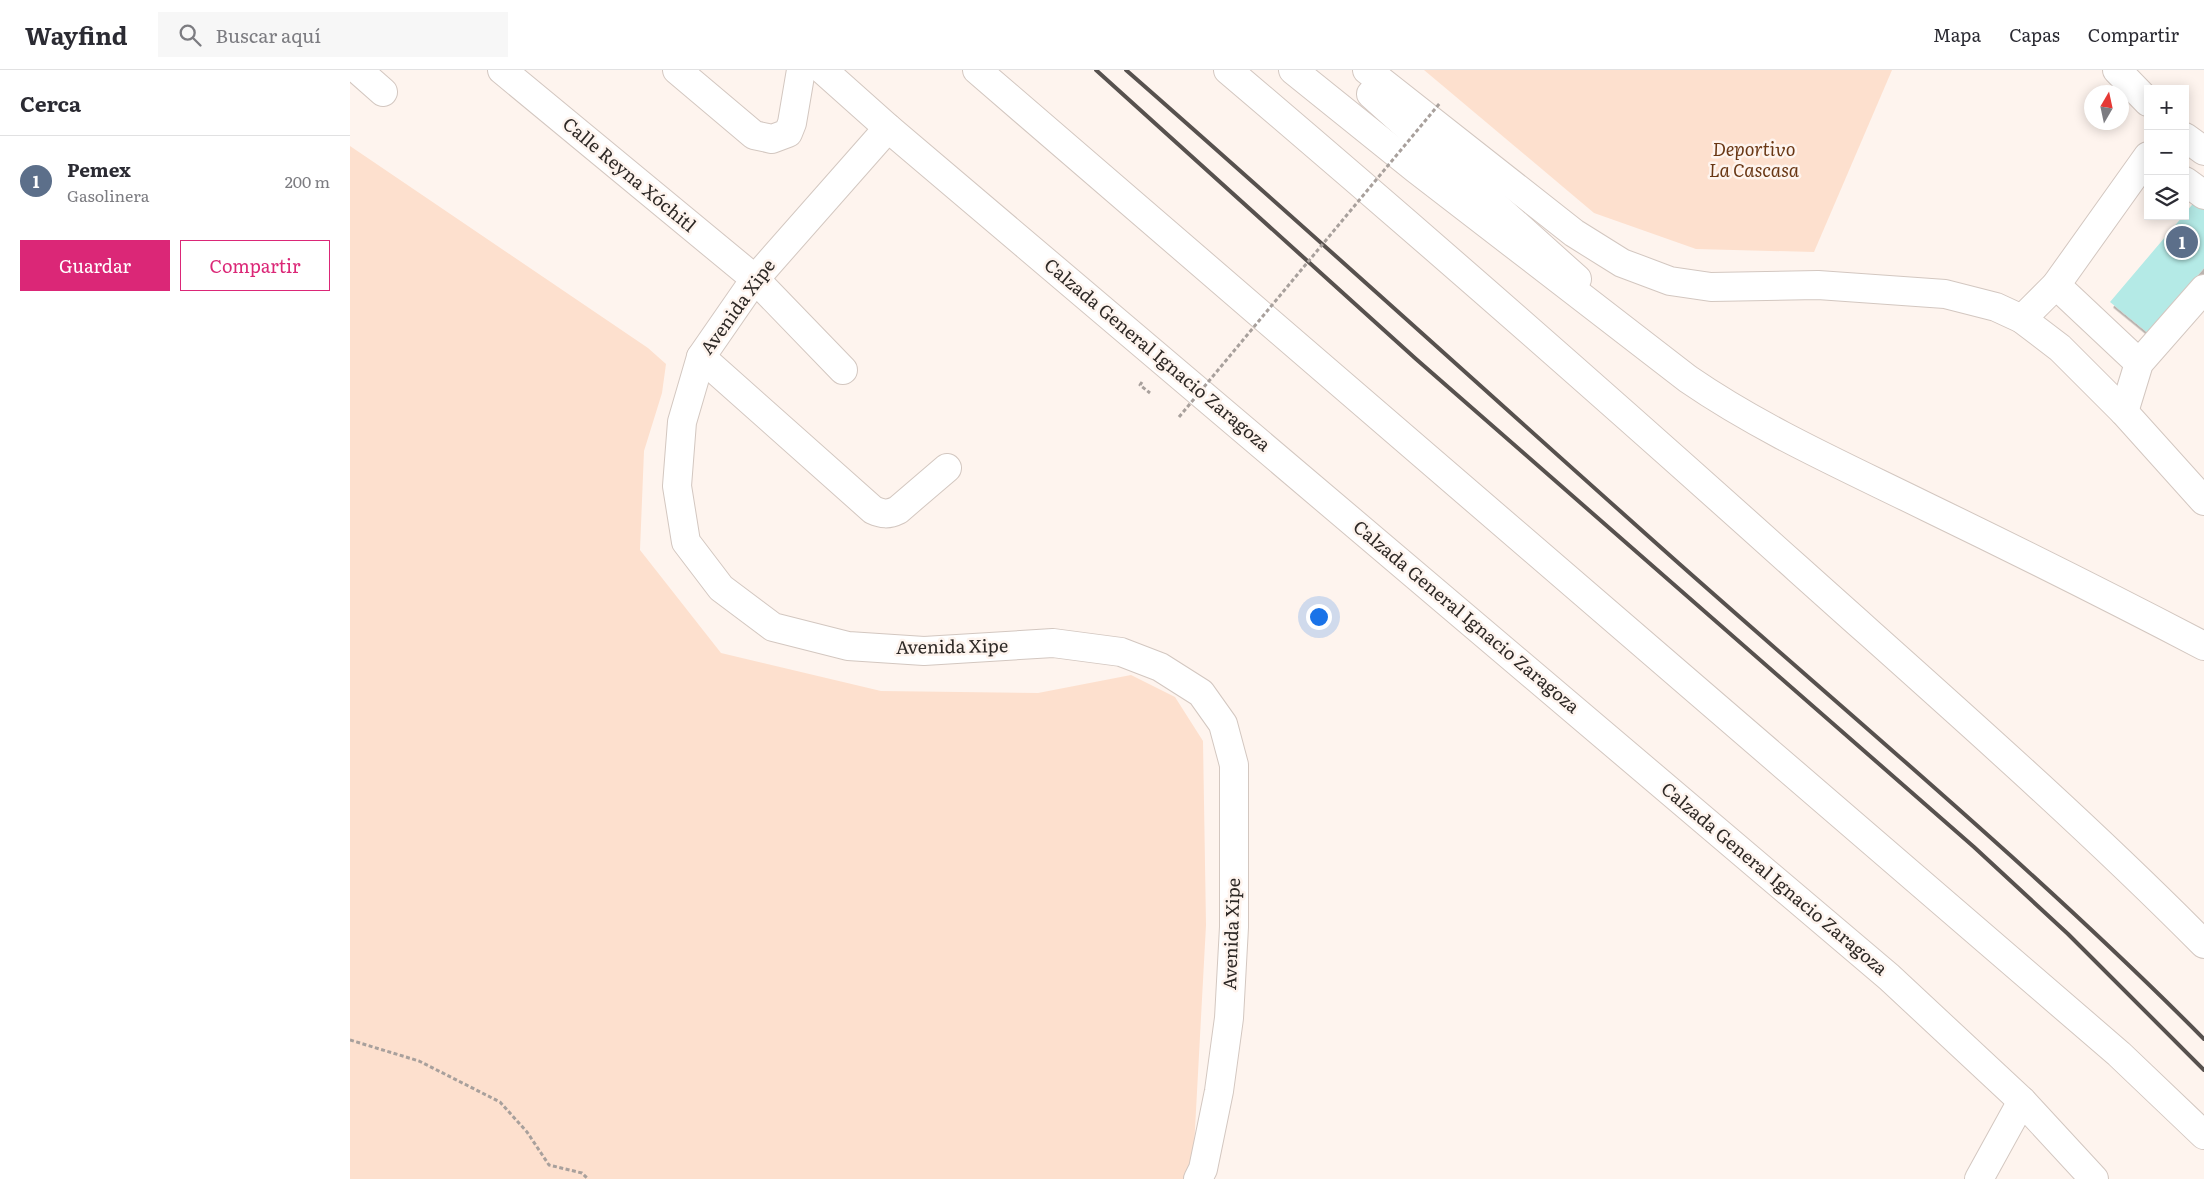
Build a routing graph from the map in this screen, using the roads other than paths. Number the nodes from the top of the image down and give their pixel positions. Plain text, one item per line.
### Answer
1 (358, 70) edge
2 (502, 70) edge
3 (677, 70) edge
4 (801, 70) edge
5 (823, 70) edge
6 (977, 70) edge
7 (1228, 70) edge
8 (1293, 70) edge
9 (1349, 70) edge
10 (1367, 70) edge
11 (2117, 70) edge
12 (383, 92) dead end
13 (2144, 98) edge
14 (888, 128) junction
15 (2189, 140) edge
16 (2204, 152) edge
17 (2144, 162) edge
18 (2189, 184) edge
19 (2204, 195) edge
20 (755, 279) junction
21 (2056, 285) junction
22 (2204, 289) edge
23 (2022, 319) junction
24 (700, 357) junction
25 (2139, 363) junction
26 (843, 370) dead end
27 (1688, 379) junction
28 (2124, 412) junction
29 (947, 468) dead end
30 (2204, 500) edge
31 (2204, 646) edge
32 (2204, 944) edge
33 (2022, 1101) junction
34 (2204, 1135) edge
35 (1198, 1179) edge
36 (1979, 1179) edge
37 (2094, 1179) edge

1 - 12 main road
2 - 20 main road, Calle Reyna Xóchitl
3 - 4 main road
5 - 14 main road, Calzada General Ignacio Zaragoza
6 - 34 main road
7 - 32 main road
8 - 27 main road
9 - 27 main road
10 - 23 main road
11 - 13 main road
14 - 20 main road, Avenida Xipe
14 - 33 main road, Calzada General Ignacio Zaragoza
15 - 16 main road
17 - 21 main road
18 - 19 main road
20 - 24 main road, Avenida Xipe
20 - 26 main road, Calle Reyna Xóchitl
21 - 23 main road
21 - 25 main road
22 - 25 main road
23 - 28 main road
24 - 29 main road
24 - 35 main road, Avenida Xipe
25 - 28 main road
27 - 31 main road
28 - 30 main road
33 - 36 main road
33 - 37 main road, Calzada General Ignacio Zaragoza

